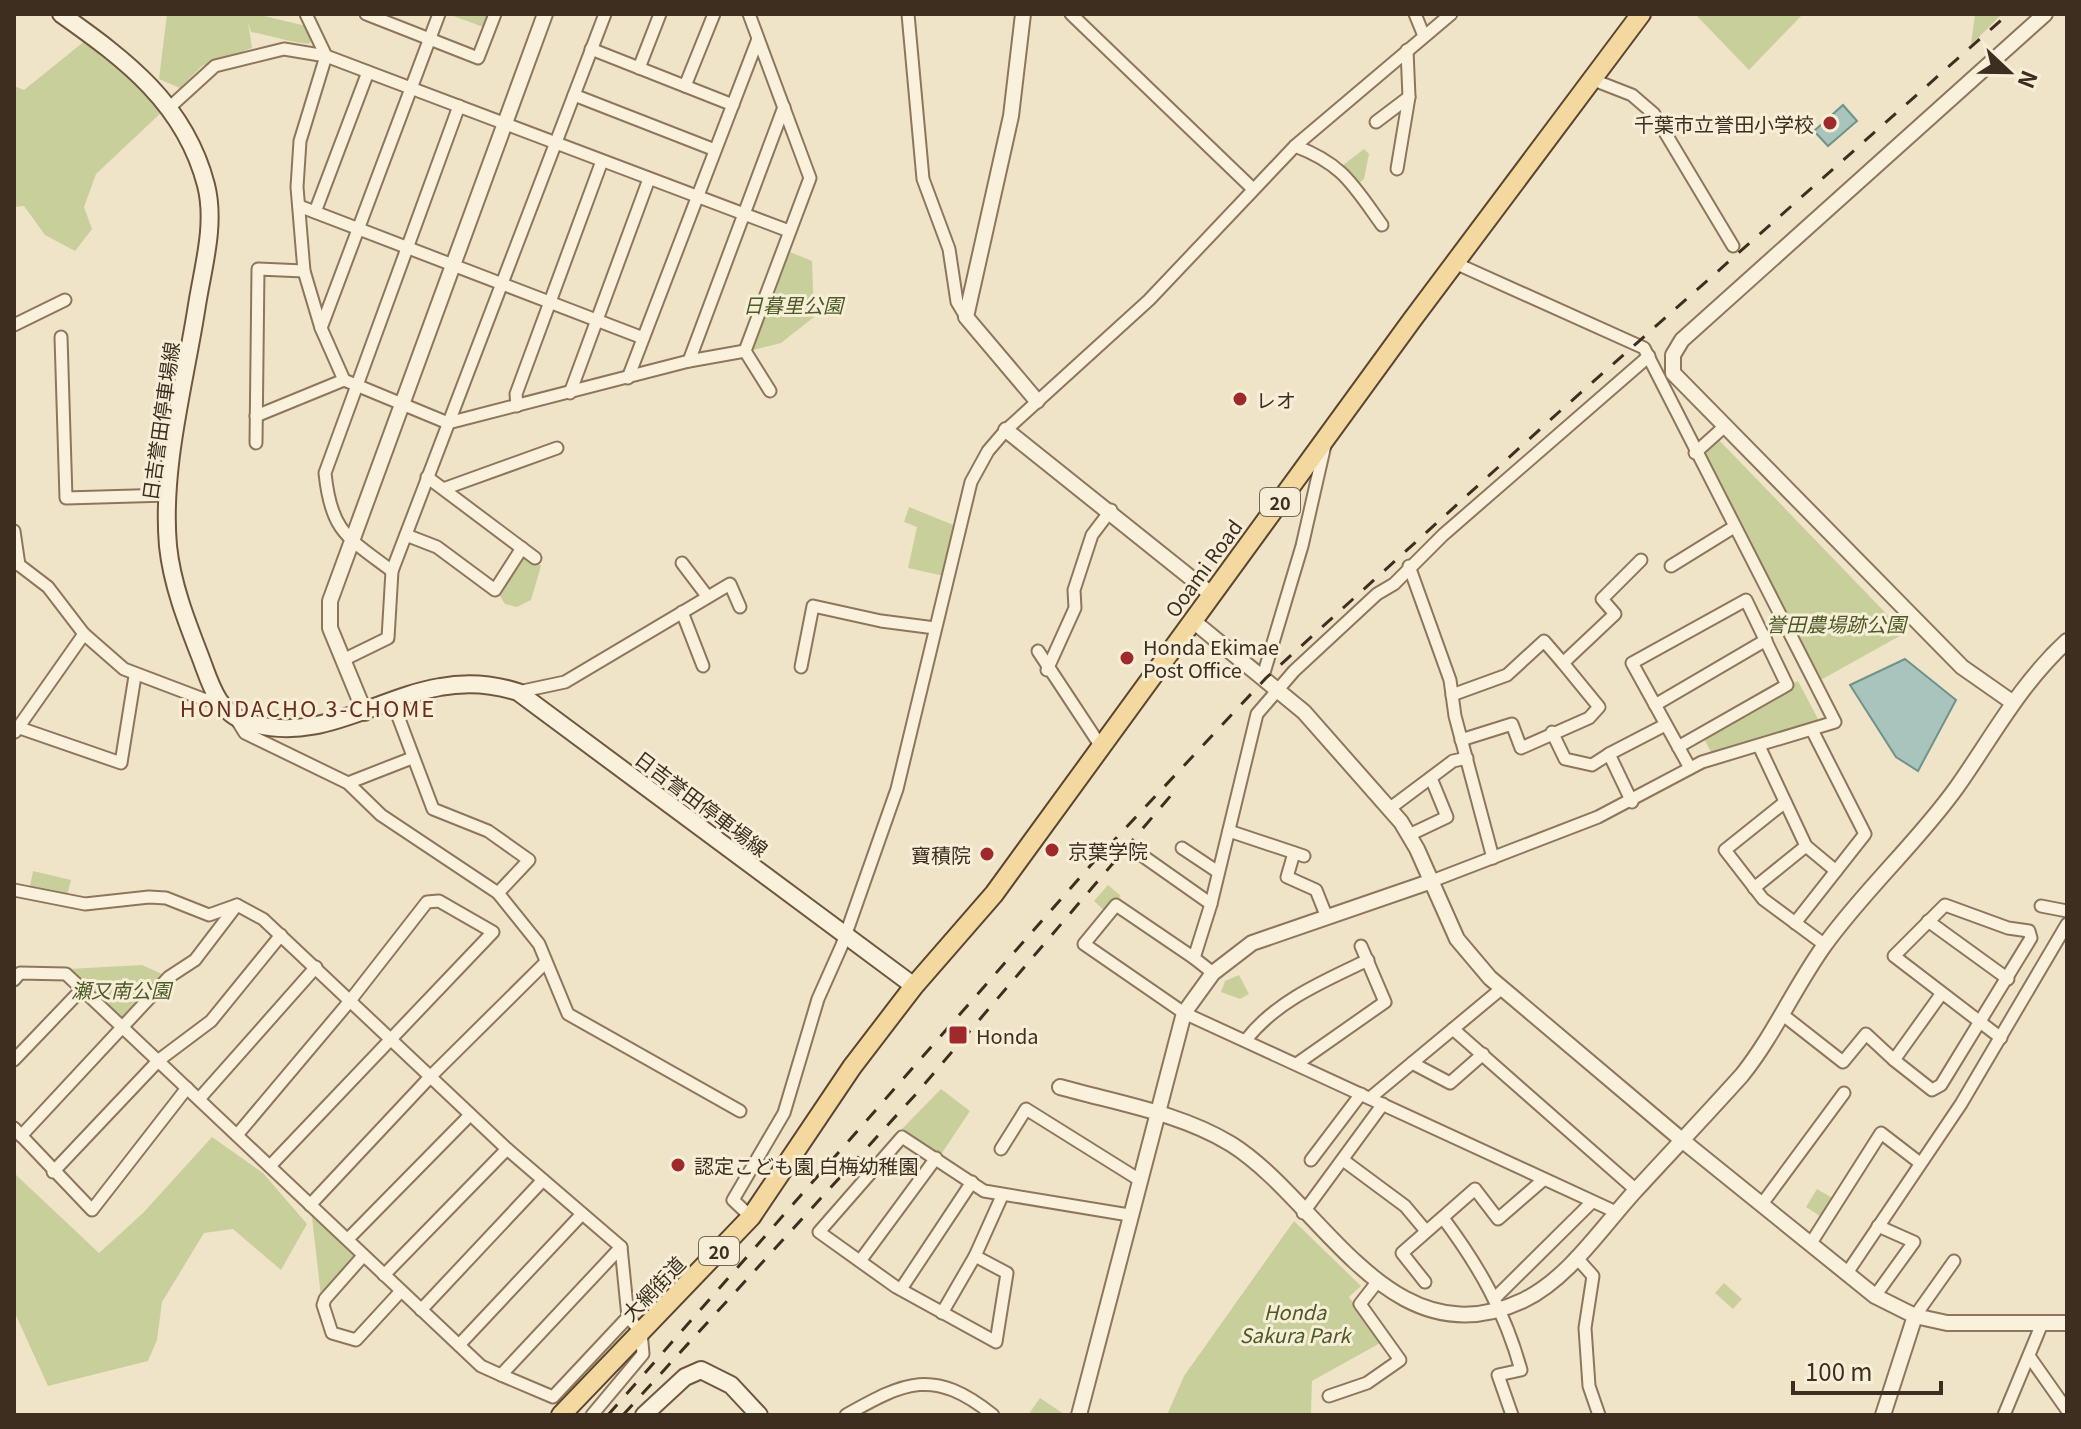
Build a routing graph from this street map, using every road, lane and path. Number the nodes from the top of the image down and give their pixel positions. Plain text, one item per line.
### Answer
1 (61, 14) edge
2 (306, 14) edge
3 (366, 14) edge
4 (439, 14) edge
5 (495, 14) edge
6 (545, 14) edge
7 (605, 14) edge
8 (660, 14) edge
9 (714, 14) edge
10 (749, 14) edge
11 (908, 14) edge
12 (1023, 14) edge
13 (1071, 14) edge
14 (1415, 14) edge
15 (1451, 14) edge
16 (1641, 14) edge
17 (2045, 14) edge
18 (1424, 36) junction
19 (758, 39) junction
20 (430, 40) junction
21 (591, 49) junction
22 (1407, 50) junction
23 (326, 56) junction
24 (639, 68) junction
25 (368, 72) junction
26 (1591, 79) junction
27 (685, 86) junction
28 (411, 88) junction
29 (574, 95) junction
30 (1409, 97) junction
31 (733, 105) junction
32 (459, 106) junction
33 (170, 107) junction
34 (784, 107) junction
35 (1376, 122) dead end
36 (505, 124) junction
37 (555, 143) junction
38 (1295, 146) junction
39 (715, 150) junction
40 (602, 161) junction
41 (1397, 169) dead end
42 (649, 179) junction
43 (1253, 189) junction
44 (697, 197) junction
45 (299, 206) junction
46 (315, 212) junction
47 (744, 214) junction
48 (1382, 225) dead end
49 (359, 229) junction
50 (789, 231) junction
51 (1733, 246) dead end
52 (407, 247) junction
53 (1455, 263) junction
54 (453, 265) junction
55 (304, 271) junction
56 (501, 283) junction
57 (65, 300) dead end
58 (549, 302) junction
59 (966, 317) junction
60 (597, 320) junction
61 (14, 325) edge
62 (321, 328) junction
63 (61, 337) dead end
64 (643, 338) junction
65 (745, 351) junction
66 (1649, 356) junction
67 (689, 361) junction
68 (628, 378) junction
69 (344, 380) junction
70 (355, 387) junction
71 (770, 391) dead end
72 (570, 393) junction
73 (1037, 401) junction
74 (402, 404) junction
75 (517, 406) junction
76 (256, 416) junction
77 (448, 423) junction
78 (1725, 426) junction
79 (1006, 430) junction
80 (1325, 441) junction
81 (256, 443) dead end
82 (557, 448) dead end
83 (1695, 453) junction
84 (427, 477) junction
85 (446, 488) junction
86 (168, 495) junction
87 (1111, 510) junction
88 (1734, 527) junction
89 (14, 531) edge
90 (406, 535) junction
91 (350, 540) junction
92 (522, 548) junction
93 (535, 558) dead end
94 (1641, 560) dead end
95 (16, 563) edge
96 (682, 563) dead end
97 (1409, 566) junction
98 (1671, 566) dead end
99 (392, 571) junction
100 (1211, 594) junction
101 (707, 596) junction
102 (740, 607) dead end
103 (682, 612) junction
104 (1192, 620) junction
105 (935, 628) junction
106 (84, 634) junction
107 (1766, 640) junction
108 (2067, 641) edge
109 (1038, 651) dead end
110 (343, 660) junction
111 (1563, 663) junction
112 (703, 666) dead end
113 (801, 667) dead end
114 (1047, 670) junction
115 (135, 676) junction
116 (1263, 676) junction
117 (1280, 689) junction
118 (518, 692) junction
119 (1452, 695) junction
120 (218, 700) junction
121 (2012, 702) junction
122 (393, 703) junction
123 (1655, 705) junction
124 (365, 713) junction
125 (235, 717) junction
126 (1665, 725) junction
127 (15, 730) edge
128 (1812, 730) junction
129 (1552, 732) junction
130 (1461, 740) junction
131 (1100, 745) junction
132 (1759, 746) junction
133 (1678, 747) junction
134 (1609, 754) junction
135 (412, 758) junction
136 (1467, 758) junction
137 (1690, 768) junction
138 (1431, 778) junction
139 (348, 783) junction
140 (1632, 802) junction
141 (1785, 802) junction
142 (1389, 809) junction
143 (1229, 831) junction
144 (1409, 835) junction
145 (1806, 846) junction
146 (1182, 848) dead end
147 (1140, 854) dead end
148 (1493, 858) junction
149 (1836, 871) junction
150 (1218, 872) junction
151 (1432, 881) junction
152 (1754, 888) junction
153 (14, 890) edge
154 (498, 893) junction
155 (1211, 904) junction
156 (237, 905) junction
157 (2041, 906) dead end
158 (2067, 911) edge
159 (1326, 915) junction
160 (1928, 921) junction
161 (1795, 923) junction
162 (2067, 924) edge
163 (845, 934) junction
164 (281, 935) junction
165 (1825, 945) junction
166 (1361, 946) dead end
167 (1194, 958) junction
168 (1368, 960) junction
169 (545, 963) junction
170 (316, 967) junction
171 (1213, 973) junction
172 (2008, 979) junction
173 (14, 980) edge
174 (914, 986) junction
175 (82, 989) junction
176 (1501, 989) junction
177 (1942, 993) junction
178 (349, 1002) junction
179 (1184, 1013) junction
180 (1783, 1015) junction
181 (1982, 1023) junction
182 (121, 1026) junction
183 (1453, 1029) junction
184 (2001, 1038) junction
185 (390, 1040) junction
186 (1246, 1040) junction
187 (1483, 1054) junction
188 (14, 1060) edge
189 (159, 1060) junction
190 (1894, 1060) junction
191 (1298, 1063) junction
192 (1412, 1063) junction
193 (430, 1077) junction
194 (1060, 1087) dead end
195 (187, 1088) junction
196 (1844, 1093) dead end
197 (1366, 1096) junction
198 (199, 1099) junction
199 (1383, 1104) junction
200 (740, 1111) dead end
201 (1157, 1114) junction
202 (470, 1115) junction
203 (17, 1132) edge
204 (237, 1135) junction
205 (1683, 1141) junction
206 (507, 1149) junction
207 (1001, 1149) dead end
208 (936, 1158) junction
209 (1311, 1160) dead end
210 (1343, 1160) junction
211 (1920, 1163) junction
212 (270, 1166) junction
213 (53, 1172) junction
214 (1138, 1179) junction
215 (543, 1180) junction
216 (1543, 1180) junction
217 (972, 1182) junction
218 (1636, 1190) junction
219 (1002, 1196) junction
220 (1591, 1203) junction
221 (1762, 1204) junction
222 (310, 1205) junction
223 (1616, 1212) junction
224 (1303, 1213) junction
225 (582, 1214) junction
226 (1129, 1215) junction
227 (751, 1217) junction
228 (1443, 1218) junction
229 (1878, 1226) junction
230 (1426, 1231) junction
231 (348, 1239) junction
232 (1811, 1243) junction
233 (621, 1247) junction
234 (363, 1256) junction
235 (975, 1256) junction
236 (1576, 1257) junction
237 (860, 1261) junction
238 (1954, 1261) dead end
239 (1847, 1273) junction
240 (384, 1275) junction
241 (1378, 1281) junction
242 (1425, 1282) dead end
243 (901, 1289) junction
244 (401, 1291) junction
245 (1875, 1296) junction
246 (1498, 1303) junction
247 (421, 1310) junction
248 (942, 1313) junction
249 (1915, 1316) junction
250 (628, 1317) junction
251 (2067, 1323) edge
252 (2041, 1326) junction
253 (641, 1332) junction
254 (459, 1345) junction
255 (2029, 1356) junction
256 (501, 1375) junction
257 (1329, 1396) dead end
258 (2067, 1410) edge
259 (561, 1415) edge
260 (592, 1415) edge
261 (644, 1415) edge
262 (759, 1415) edge
263 (846, 1415) edge
264 (993, 1415) edge
265 (1079, 1415) edge
266 (1512, 1415) edge
267 (1599, 1415) edge
268 (1883, 1415) edge
269 (2004, 1415) edge

1 - 33 main road, 日吉誉田停車場線
2 - 23 street
3 - 20 street
4 - 20 street
5 - 20 street
6 - 36 street
7 - 21 street
8 - 24 street
9 - 27 street
10 - 19 street
11 - 59 street
12 - 59 street
13 - 43 street
14 - 18 street
15 - 18 street
16 - 26 main road, Ooami Road / 20
17 - 78 street
18 - 22 street
19 - 31 street
19 - 34 street
20 - 28 street
21 - 24 street
21 - 29 street
22 - 30 street
22 - 38 street
23 - 25 street
23 - 33 street
23 - 45 street
24 - 27 street
25 - 28 street
25 - 46 street
26 - 51 street
26 - 53 main road, Ooami Road / 20
27 - 31 street
28 - 32 street
28 - 49 street
29 - 37 street
29 - 39 street
30 - 35 street
30 - 41 street
31 - 39 street
32 - 36 street
32 - 52 street
33 - 86 main road, 日吉誉田停車場線
34 - 47 street
34 - 50 street
36 - 37 street
36 - 54 street
37 - 40 street
37 - 56 street
38 - 43 street
38 - 48 street
39 - 44 street
40 - 42 street
40 - 58 street
42 - 44 street
42 - 60 street
43 - 73 street
44 - 47 street
44 - 64 street
45 - 46 street
45 - 55 street
46 - 49 street
47 - 50 street
47 - 67 street
49 - 52 street
49 - 62 street
50 - 65 street
52 - 54 street
52 - 70 street
53 - 66 street
53 - 80 main road, Ooami Road / 20
54 - 56 street
54 - 74 street
55 - 62 street
55 - 76 street
56 - 58 street
56 - 77 street
57 - 61 street
58 - 60 street
58 - 75 street
59 - 73 street
60 - 64 street
60 - 72 street
62 - 69 street
63 - 86 street
64 - 68 street
65 - 67 street
65 - 71 street
66 - 83 street
66 - 97 street
67 - 68 street
68 - 72 street
69 - 70 street
69 - 76 street
70 - 74 street
70 - 91 street
72 - 75 street
73 - 79 street
74 - 77 street
74 - 91 street
75 - 77 street
76 - 81 street
77 - 84 street
78 - 83 street
78 - 121 street
79 - 87 street
79 - 105 street
80 - 100 main road, Ooami Road / 20
80 - 116 street
82 - 85 street
83 - 88 street
84 - 85 street
84 - 90 street
85 - 92 street
86 - 120 main road, 日吉誉田停車場線
87 - 100 street
87 - 114 street
88 - 98 street
88 - 128 street
89 - 95 street
90 - 92 street
90 - 99 street
91 - 99 street
91 - 110 street
92 - 93 street
94 - 111 street
95 - 106 street
96 - 101 street
97 - 117 street
97 - 119 street
99 - 110 street
100 - 104 main road, Ooami Road / 20
101 - 102 street
101 - 103 street
103 - 112 street
103 - 118 street
104 - 116 street
104 - 131 main road, Ooami Road / 20
105 - 113 street
105 - 163 street
106 - 115 street
106 - 127 street
107 - 123 street
107 - 123 street
107 - 133 street
108 - 121 street
109 - 114 street
110 - 124 street
111 - 119 street
111 - 129 street
114 - 131 street
115 - 120 street
115 - 127 street
116 - 117 street
117 - 142 street
117 - 143 street
118 - 122 main road, 日吉誉田停車場線
118 - 163 main road, 日吉誉田停車場線
119 - 130 street
120 - 125 main road, 日吉誉田停車場線
121 - 165 street
122 - 124 main road, 日吉誉田停車場線
122 - 135 street
123 - 126 street
124 - 125 main road, 日吉誉田停車場線
125 - 139 street
126 - 133 street
126 - 134 street
128 - 132 street
128 - 149 street
129 - 130 street
129 - 134 street
130 - 136 street
131 - 174 main road, Ooami Road / 20
132 - 137 street
132 - 141 street
133 - 137 street
134 - 140 street
135 - 139 street
135 - 154 street
136 - 138 street
136 - 148 street
137 - 140 street
138 - 142 street
138 - 144 street
139 - 154 street
140 - 148 street
141 - 145 street
141 - 152 street
142 - 144 street
143 - 150 street
143 - 159 street
144 - 151 street
145 - 149 street
145 - 152 street
146 - 150 street
147 - 155 street
148 - 151 street
149 - 161 street
150 - 155 street
151 - 159 street
151 - 176 street
152 - 161 street
153 - 156 street
154 - 169 street
155 - 167 street
156 - 164 street
156 - 182 street
157 - 158 street
159 - 171 street
160 - 172 street
160 - 172 street
160 - 177 street
161 - 165 street
162 - 184 street
163 - 174 main road, 日吉誉田停車場線
163 - 227 street
164 - 170 street
164 - 189 street
165 - 180 street
166 - 168 street
167 - 171 street
167 - 179 street
168 - 186 street
168 - 191 street
169 - 193 street
169 - 200 street
170 - 178 street
170 - 198 street
171 - 179 street
172 - 181 street
173 - 175 street
174 - 227 main road, 大網街道 / 20
175 - 182 street
175 - 188 street
176 - 183 street
176 - 205 street
177 - 181 street
177 - 190 street
178 - 185 street
178 - 185 street
178 - 204 street
179 - 186 street
179 - 201 street
180 - 190 street
180 - 205 street
181 - 184 street
181 - 190 street
182 - 189 street
182 - 203 street
183 - 187 street
183 - 192 street
184 - 211 street
185 - 193 street
185 - 212 street
186 - 191 street
187 - 192 street
187 - 218 street
189 - 195 street
189 - 213 street
191 - 197 street
192 - 197 street
193 - 202 street
193 - 222 street
194 - 201 street
195 - 198 street
195 - 213 street
196 - 221 street
197 - 199 street
197 - 209 street
198 - 204 street
199 - 210 street
199 - 216 street
201 - 214 street
201 - 224 street
202 - 206 street
202 - 231 street
203 - 213 street
204 - 212 street
205 - 218 street
205 - 221 street
206 - 215 street
206 - 240 street
207 - 214 street
208 - 217 street
208 - 237 street
208 - 237 street
210 - 224 street
210 - 230 street
211 - 229 street
211 - 232 street
212 - 222 street
214 - 226 street
215 - 225 street
215 - 247 street
216 - 220 street
216 - 228 street
217 - 219 street
217 - 243 street
218 - 223 street
219 - 226 street
219 - 235 street
220 - 223 street
220 - 246 street
221 - 232 street
222 - 231 street
223 - 236 street
224 - 241 street
225 - 233 street
225 - 254 street
226 - 265 street
227 - 253 main road, 大網街道 / 20
228 - 230 street
228 - 246 street
229 - 239 street
229 - 245 street
230 - 242 street
231 - 234 street
232 - 239 street
233 - 250 street
233 - 256 street
234 - 240 street
234 - 244 street
235 - 248 street
235 - 248 street
236 - 246 street
236 - 267 street
237 - 243 street
238 - 249 street
239 - 245 street
240 - 244 street
241 - 246 street
241 - 257 street
243 - 248 street
244 - 247 street
245 - 249 street
246 - 266 street
247 - 254 street
249 - 252 street
249 - 268 street
250 - 253 street
250 - 256 street
251 - 252 street
252 - 255 street
253 - 259 main road, 大網街道 / 20
253 - 260 street
254 - 256 street
255 - 258 street
255 - 269 street
261 - 262 main road
263 - 264 street

